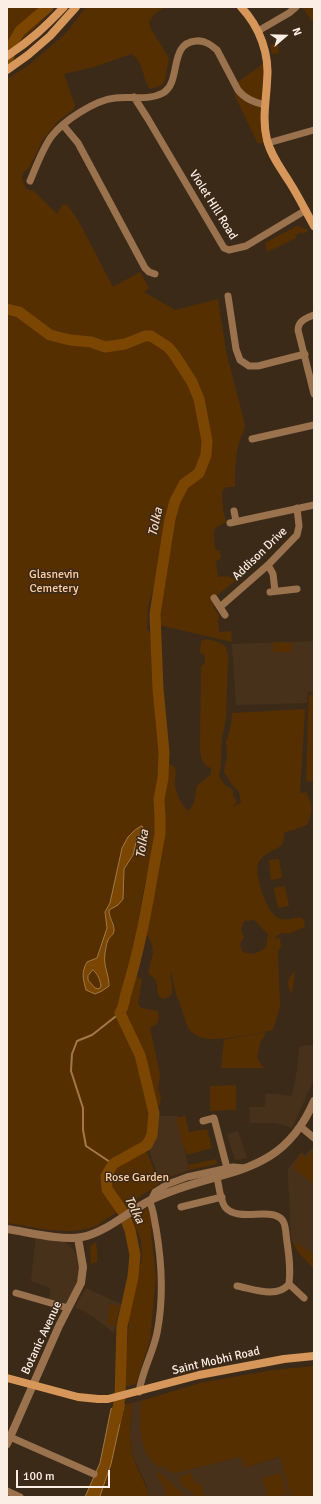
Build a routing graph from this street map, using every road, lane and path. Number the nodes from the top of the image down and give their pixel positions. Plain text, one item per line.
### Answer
1 (64, 7) edge
2 (76, 7) edge
3 (241, 7) edge
4 (296, 7) edge
5 (258, 31) junction
6 (7, 56) edge
7 (9, 68) edge
8 (134, 97) junction
9 (265, 105) junction
10 (63, 125) junction
11 (314, 130) edge
12 (268, 142) junction
13 (30, 181) dead end
14 (306, 210) junction
15 (314, 226) edge
16 (155, 274) dead end
17 (228, 296) dead end
18 (314, 315) edge
19 (304, 354) junction
20 (314, 394) edge
21 (314, 425) edge
22 (252, 439) dead end
23 (314, 505) edge
24 (297, 508) junction
25 (234, 511) dead end
26 (268, 565) junction
27 (297, 589) dead end
28 (214, 598) dead end
29 (220, 607) junction
30 (225, 615) dead end
31 (314, 1101) edge
32 (203, 1121) dead end
33 (301, 1127) junction
34 (314, 1138) edge
35 (227, 1168) junction
36 (247, 1168) junction
37 (217, 1177) junction
38 (222, 1197) junction
39 (150, 1201) junction
40 (181, 1207) dead end
41 (7, 1229) edge
42 (78, 1238) junction
43 (289, 1284) junction
44 (237, 1286) dead end
45 (16, 1293) dead end
46 (304, 1298) dead end
47 (68, 1308) junction
48 (314, 1356) edge
49 (7, 1378) edge
50 (33, 1386) junction
51 (139, 1392) junction
52 (9, 1441) edge
53 (94, 1474) dead end
54 (7, 1491) edge
55 (20, 1497) edge

1 - 6 main road
2 - 7 main road
3 - 5 main road
4 - 5 street
5 - 9 main road
8 - 9 street
8 - 10 street
8 - 14 street, Violet HIll Road
9 - 12 main road
10 - 13 street
10 - 16 street
11 - 12 street
12 - 14 main road
14 - 15 main road
17 - 19 street
18 - 19 street
19 - 20 street
21 - 22 street
23 - 24 street
24 - 25 street
24 - 26 street, Addison Drive
26 - 27 street
26 - 29 street, Addison Drive
28 - 29 street
29 - 30 street
31 - 33 street
32 - 35 street
33 - 34 street
33 - 36 street
35 - 36 street
35 - 39 street
36 - 37 street
37 - 38 street
37 - 39 street
38 - 40 street
38 - 43 street
39 - 42 street
39 - 51 street
41 - 42 street
42 - 47 street, Botanic Avenue
43 - 44 street
43 - 46 street
45 - 47 street
47 - 50 street, Botanic Avenue
48 - 51 main road, Saint Mobhi Road
49 - 50 main road
50 - 51 main road, Saint Mobhi Road
50 - 52 street, Botanic Avenue
52 - 53 street
54 - 55 street

